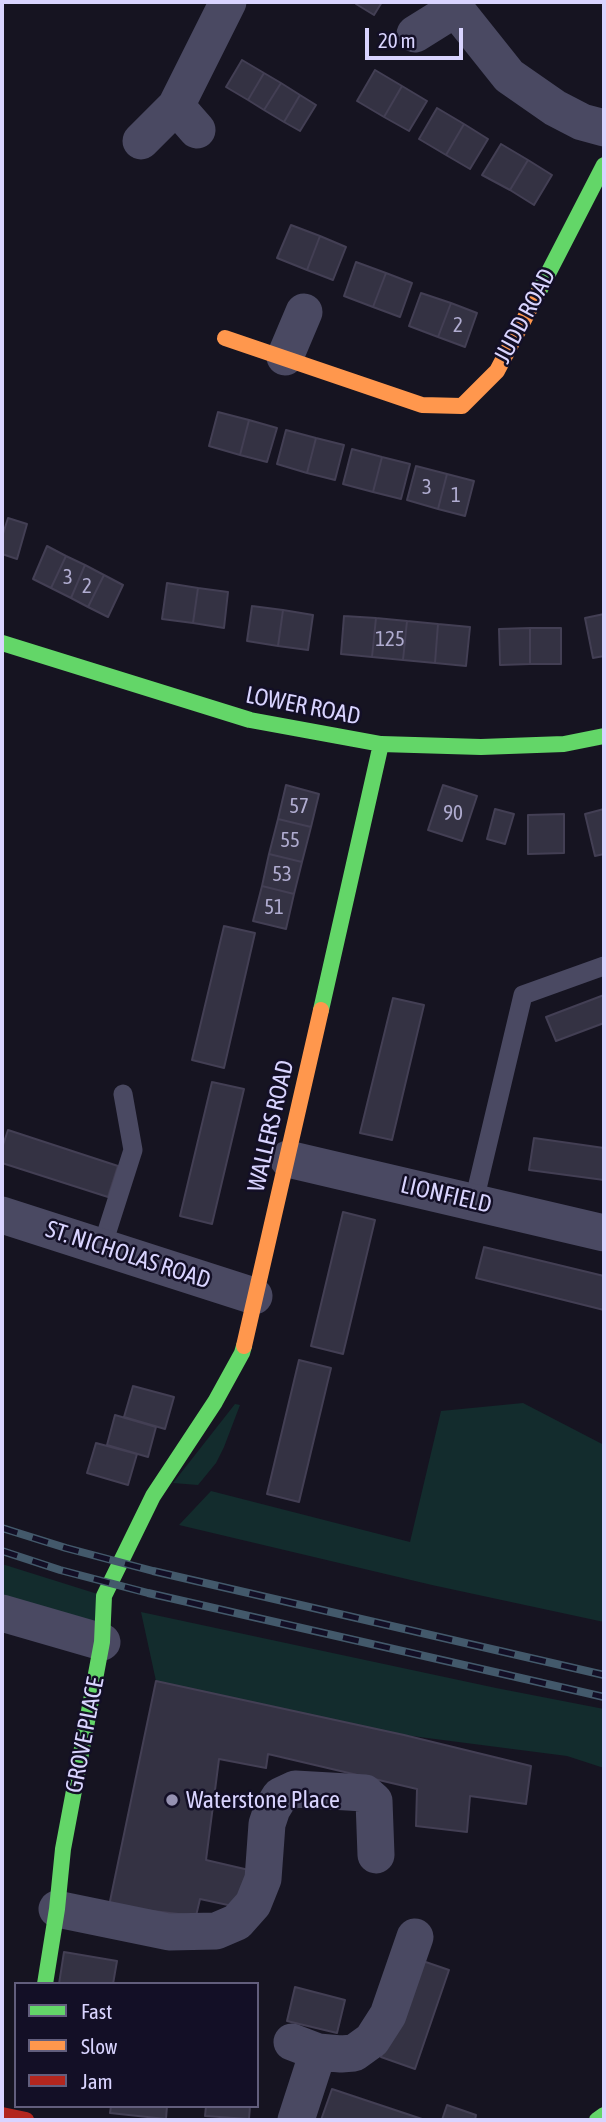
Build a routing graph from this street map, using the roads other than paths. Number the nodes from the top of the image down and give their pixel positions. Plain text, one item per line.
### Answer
1 (228, 2) edge
2 (453, 5) edge
3 (415, 34) dead end
4 (604, 128) edge
5 (141, 141) dead end
6 (604, 165) edge
7 (304, 312) dead end
8 (225, 338) dead end
9 (285, 358) junction
10 (2, 643) edge
11 (604, 736) edge
12 (381, 744) junction
13 (604, 966) edge
14 (123, 1094) dead end
15 (288, 1159) junction
16 (474, 1201) junction
17 (2, 1215) edge
18 (604, 1233) edge
19 (102, 1247) junction
20 (254, 1296) junction
21 (153, 1496) joint
22 (2, 1614) edge
23 (102, 1642) junction
24 (376, 1855) dead end
25 (57, 1909) junction
26 (415, 1937) dead end
27 (45, 1982) edge
28 (2, 2115) edge
29 (604, 2115) edge
30 (25, 2120) edge
31 (296, 2120) edge
32 (597, 2120) edge

1 - 5 street
2 - 3 street
2 - 4 street
6 - 9 street, JUDD ROAD
7 - 9 street
8 - 9 street, JUDD ROAD
10 - 12 street, LOWER ROAD
11 - 12 street, LOWER ROAD
12 - 15 street, WALLERS ROAD
13 - 16 lane
14 - 19 lane
15 - 16 street, LIONFIELD
15 - 20 street, WALLERS ROAD
16 - 18 street, LIONFIELD
17 - 19 street, ST. NICHOLAS ROAD
19 - 20 street, ST. NICHOLAS ROAD
20 - 21 street, WALLERS ROAD
21 - 23 street, GROVE PLACE
22 - 23 street
23 - 25 street, GROVE PLACE
24 - 25 street
25 - 27 street, GROVE PLACE
26 - 31 street
28 - 30 street
29 - 32 street

